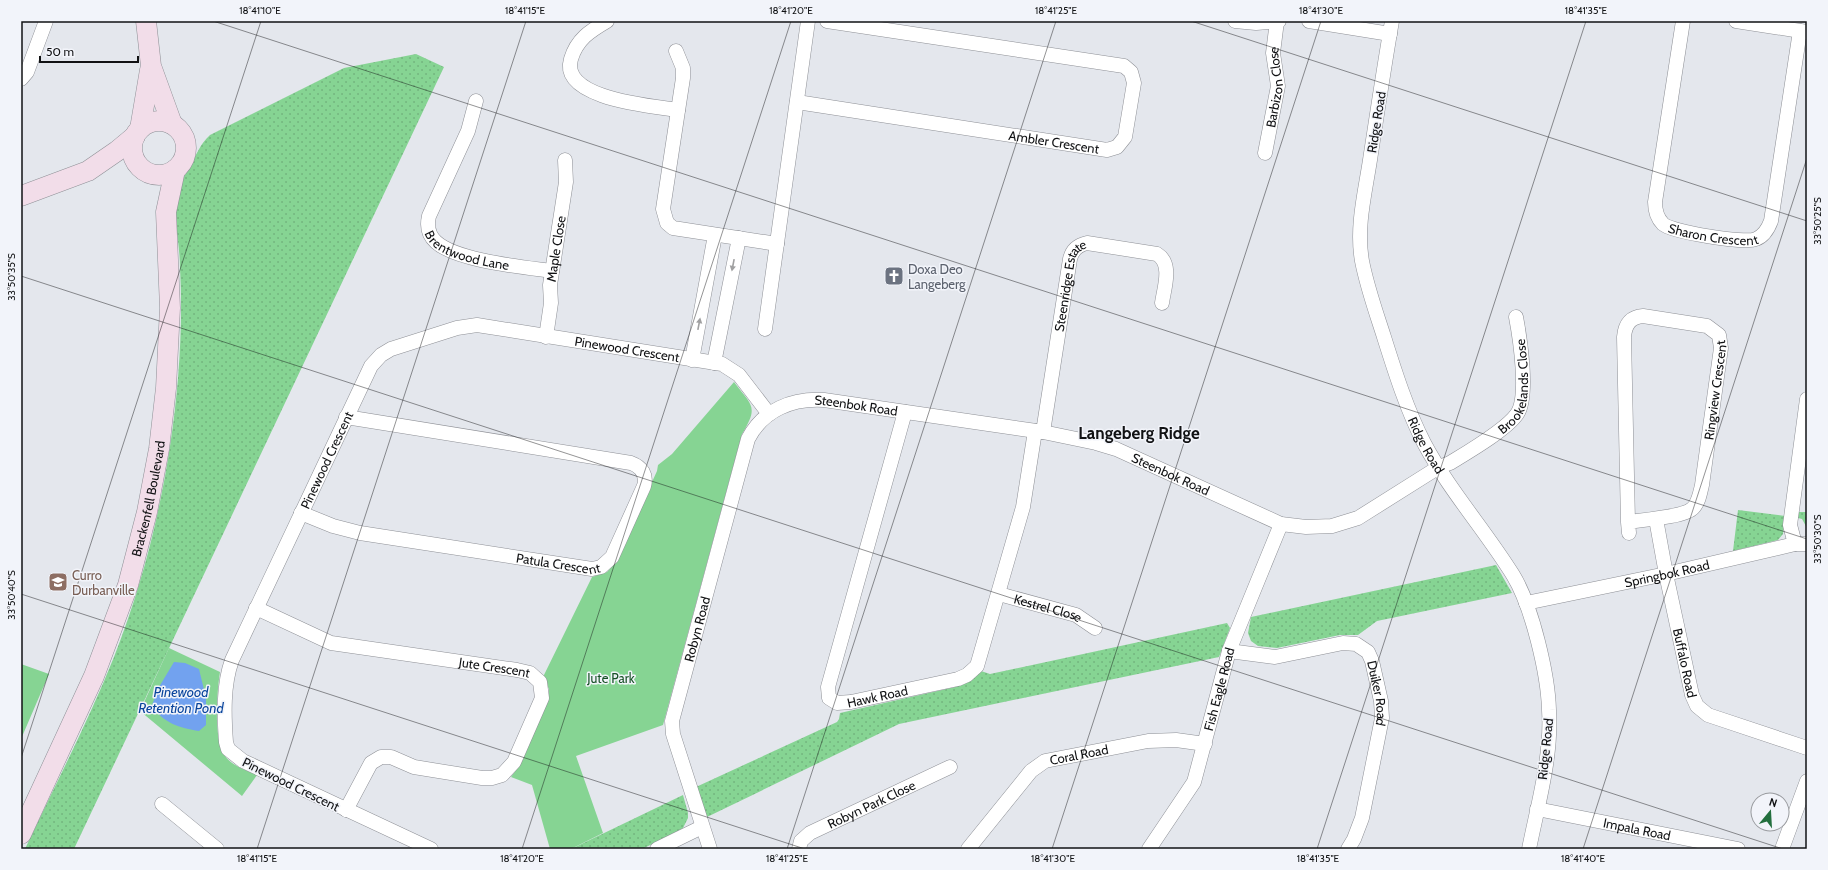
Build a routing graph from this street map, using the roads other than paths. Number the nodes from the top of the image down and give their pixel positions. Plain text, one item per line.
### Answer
1 (46, 21) edge
2 (146, 21) edge
3 (608, 21) edge
4 (808, 21) edge
5 (827, 21) edge
6 (1235, 21) edge
7 (1278, 21) edge
8 (1308, 21) edge
9 (1683, 21) edge
10 (1736, 21) edge
11 (1391, 27) edge
12 (1804, 31) edge
13 (676, 51) dead end
14 (151, 66) junction
15 (21, 79) edge
16 (476, 101) dead end
17 (797, 102) junction
18 (678, 110) junction
19 (172, 124) junction
20 (137, 132) junction
21 (1264, 153) dead end
22 (565, 160) dead end
23 (175, 170) junction
24 (88, 171) junction
25 (144, 171) junction
26 (21, 196) edge
27 (166, 212) junction
28 (715, 235) junction
29 (738, 238) junction
30 (777, 244) junction
31 (552, 271) junction
32 (1162, 303) dead end
33 (1516, 317) dead end
34 (765, 329) dead end
35 (546, 337) junction
36 (692, 360) junction
37 (714, 363) junction
38 (1807, 399) edge
39 (905, 412) junction
40 (769, 414) junction
41 (346, 417) junction
42 (1039, 432) junction
43 (1439, 467) junction
44 (1802, 475) edge
45 (301, 513) junction
46 (1656, 519) junction
47 (1281, 524) junction
48 (1801, 544) edge
49 (1666, 574) junction
50 (998, 594) junction
51 (1526, 603) junction
52 (256, 608) junction
53 (1095, 628) dead end
54 (1229, 651) junction
55 (1205, 744) junction
56 (1807, 748) edge
57 (950, 767) dead end
58 (1807, 781) edge
59 (162, 804) dead end
60 (1537, 809) junction
61 (346, 810) junction
62 (702, 827) junction
63 (21, 834) edge
64 (217, 849) edge
65 (431, 849) edge
66 (657, 849) edge
67 (710, 849) edge
68 (799, 849) edge
69 (968, 849) edge
70 (1149, 849) edge
71 (1348, 849) edge
72 (1529, 849) edge
73 (1738, 849) edge
74 (1782, 849) edge

1 - 15 street
2 - 14 street
3 - 18 street
4 - 17 street
5 - 17 street, Ambler Crescent
6 - 7 street
7 - 21 street, Barbizon Close
8 - 11 street
9 - 12 street, Sharon Crescent
10 - 12 street, Sharon Crescent
11 - 43 street, Ridge Road
13 - 18 street
14 - 19 street
14 - 20 street
16 - 31 street, Brentwood Lane
17 - 30 street
18 - 28 street
19 - 20 street
19 - 23 street
20 - 24 street
20 - 25 street
22 - 31 street, Maple Close
23 - 25 street
23 - 27 street, Brackenfell Boulevard
24 - 25 street
24 - 26 street
25 - 27 street, Brackenfell Boulevard
27 - 63 street, Brackenfell Boulevard
28 - 29 street
36 -> 28 street
29 - 30 street
29 -> 37 street
30 - 34 street
31 - 35 street, Maple Close
32 - 42 street, Steenridge Estate
33 - 43 street, Brookelands Close
35 - 36 street, Pinewood Crescent
35 - 41 street, Pinewood Crescent
36 - 37 street, Pinewood Crescent
37 - 40 street, Pinewood Crescent
38 - 44 street
39 - 40 street, Steenbok Road
39 - 42 street, Steenbok Road
39 - 50 street, Hawk Road
40 - 62 street, Robyn Road
41 - 45 street, Pinewood Crescent
41 - 45 street, Patula Crescent
42 - 47 street, Steenbok Road
42 - 50 street, Hawk Road
43 - 47 street, Steenbok Road
43 - 51 street, Ridge Road
44 - 48 street
45 - 52 street, Pinewood Crescent
46 - 46 street, Ringview Crescent
46 - 49 street
47 - 54 street, Fish Eagle Road
48 - 49 street, Springbok Road
49 - 51 street, Springbok Road
49 - 56 street, Buffalo Road
50 - 53 street, Kestrel Close
51 - 60 street, Ridge Road
52 - 61 street, Pinewood Crescent
52 - 61 street, Jute Crescent
54 - 55 street, Fish Eagle Road
54 - 71 street, Duiker Road
55 - 69 street, Coral Road
55 - 70 street, Fish Eagle Road
57 - 68 street, Robyn Park Close
58 - 74 street
59 - 64 street
60 - 72 street, Ridge Road
60 - 73 street, Impala Road
61 - 65 street, Pinewood Crescent
62 - 66 street
62 - 67 street, Robyn Road

